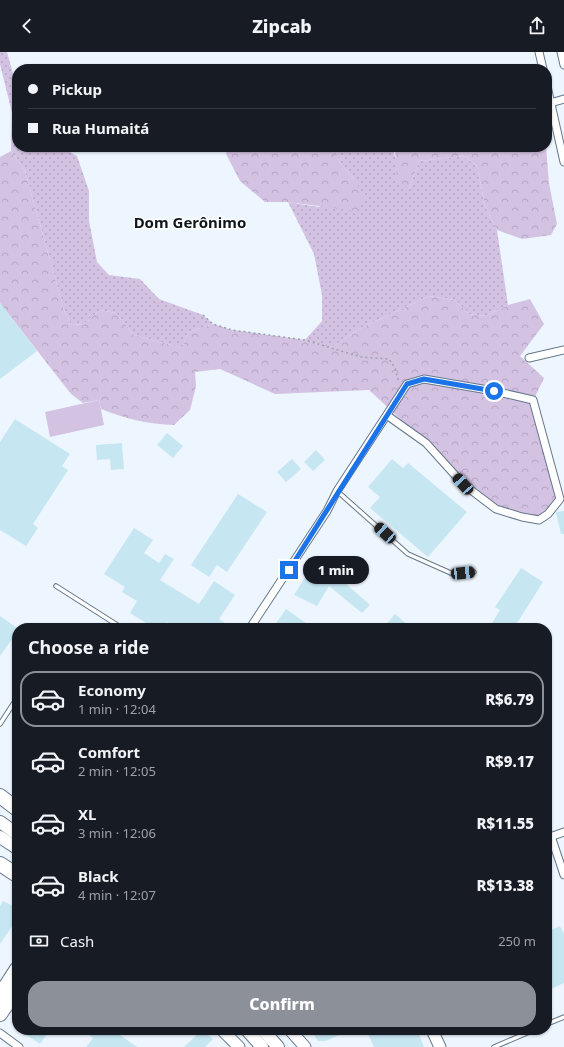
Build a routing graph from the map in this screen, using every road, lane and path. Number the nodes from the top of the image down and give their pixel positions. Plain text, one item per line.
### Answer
1 (539, 52) edge
2 (561, 52) edge
3 (542, 64) edge
4 (564, 65) edge
5 (564, 99) edge
6 (552, 102) edge
7 (552, 115) edge
8 (564, 162) edge
9 (203, 316) dead end
10 (564, 350) edge
11 (529, 358) dead end
12 (401, 395) junction
13 (388, 416) junction
14 (338, 491) junction
15 (474, 572) dead end
16 (56, 586) dead end
17 (114, 623) edge
18 (253, 623) edge
19 (12, 706) edge
20 (0, 724) edge
21 (0, 796) edge
22 (12, 805) edge
23 (0, 822) edge
24 (12, 830) edge
25 (564, 832) edge
26 (552, 836) edge
27 (0, 837) edge
28 (12, 845) edge
29 (552, 845) edge
30 (0, 864) edge
31 (12, 872) edge
32 (564, 875) edge
33 (12, 977) edge
34 (0, 995) edge
35 (12, 996) edge
36 (0, 1014) edge
37 (564, 1017) edge
38 (552, 1022) edge
39 (0, 1033) edge
40 (227, 1035) edge
41 (251, 1035) edge
42 (267, 1035) edge
43 (294, 1035) edge
44 (434, 1035) edge
45 (522, 1035) edge
46 (19, 1047) edge
47 (239, 1047) edge
48 (262, 1047) edge
49 (278, 1047) edge
50 (305, 1047) edge
51 (440, 1047) edge
52 (494, 1047) edge

1 - 3 street
2 - 4 street
5 - 6 street
7 - 8 street
9 - 12 path
10 - 11 street
12 - 13 street
12 - 13 street
13 - 14 street
14 - 15 lane
14 - 18 street
16 - 17 lane
19 - 20 lane
21 - 22 highway
23 - 24 main road
25 - 26 street
27 - 28 main road
29 - 32 street
30 - 31 highway
33 - 34 highway
35 - 36 highway
37 - 38 lane
39 - 46 street
40 - 47 main road
41 - 48 main road
42 - 49 main road
43 - 50 main road
44 - 51 main road
45 - 52 lane

